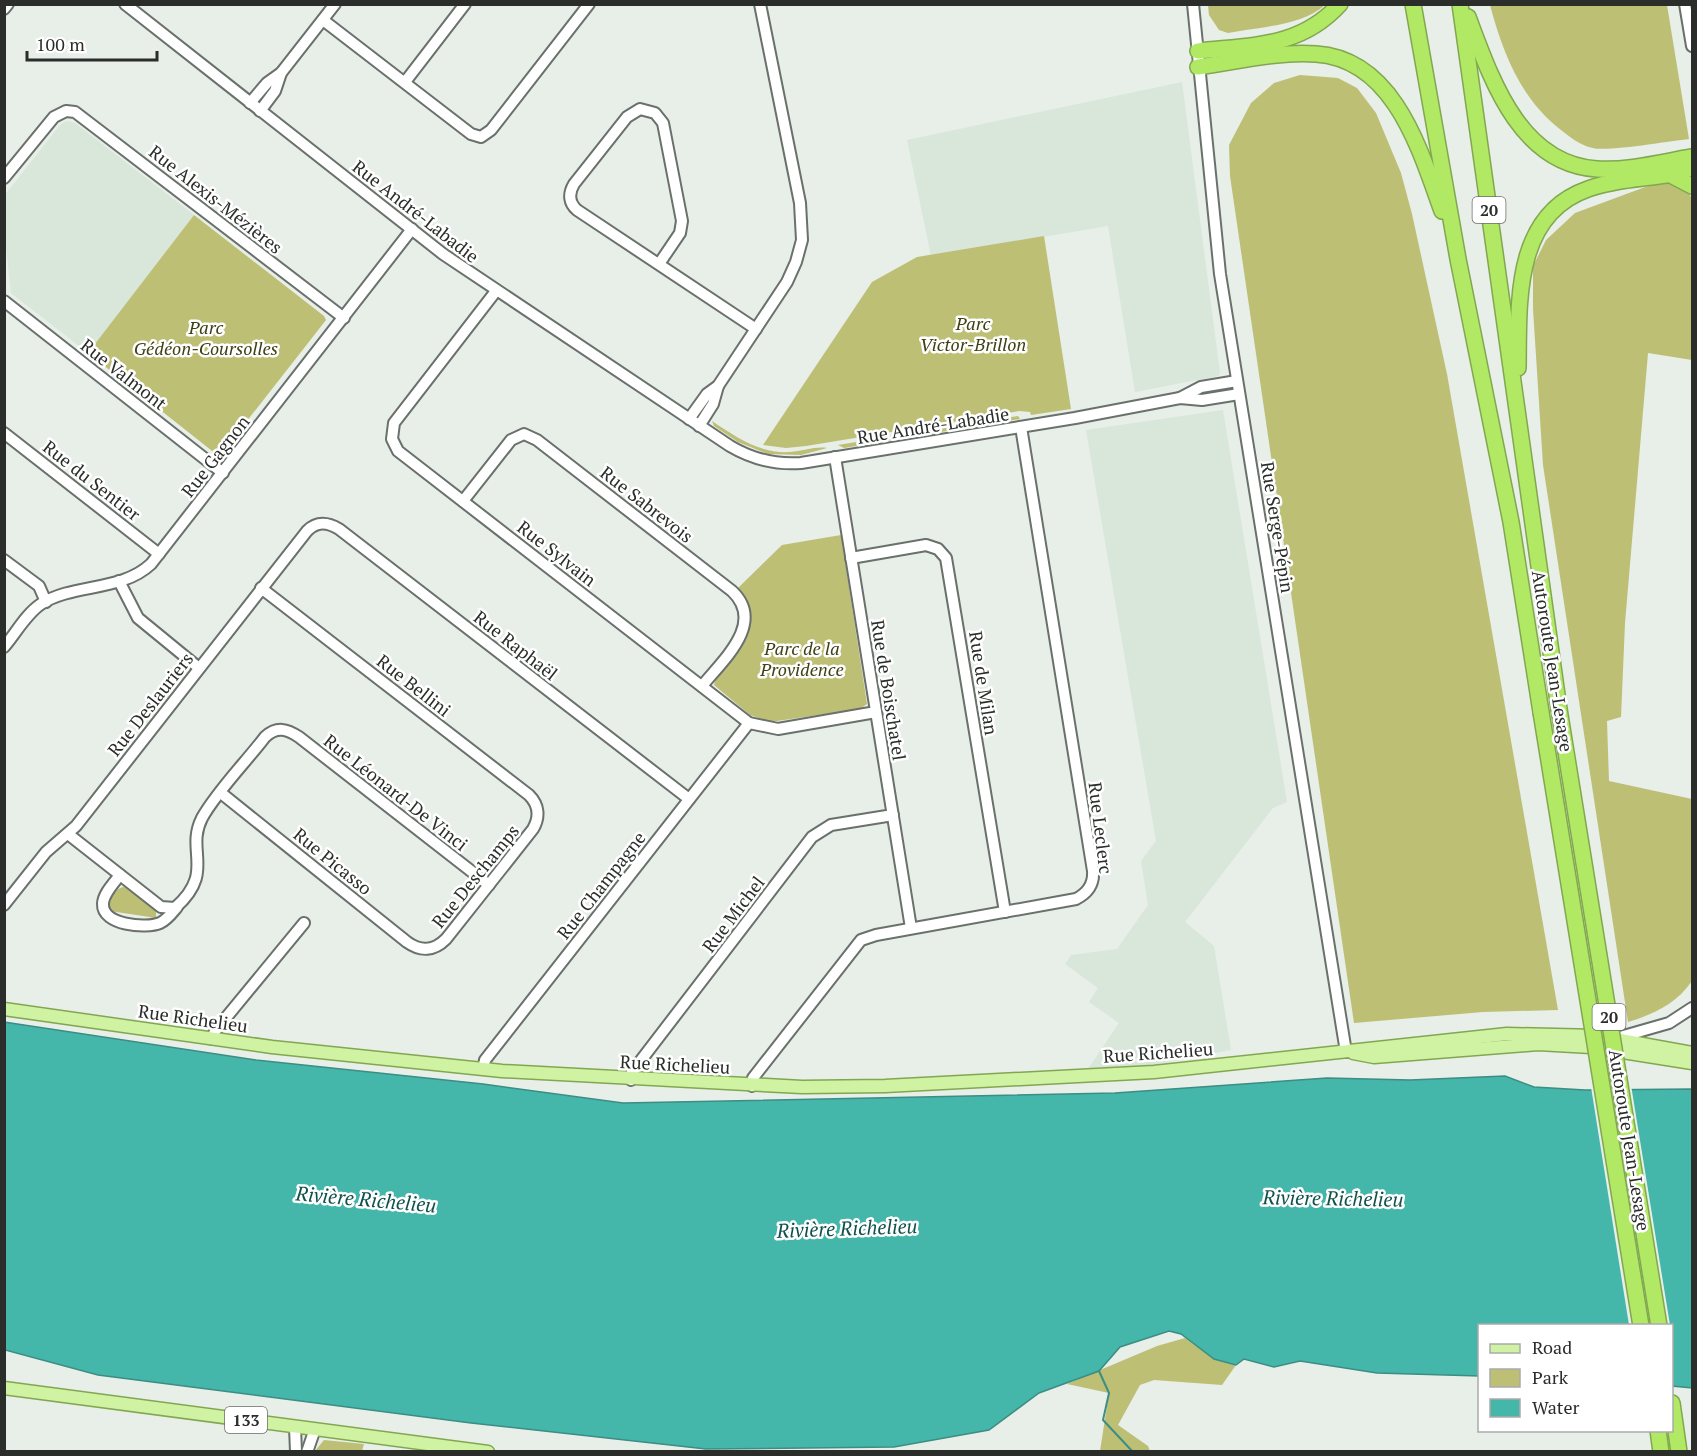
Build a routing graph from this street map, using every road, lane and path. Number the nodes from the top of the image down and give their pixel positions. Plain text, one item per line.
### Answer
1 (8, 4) edge
2 (125, 4) edge
3 (335, 4) edge
4 (465, 4) edge
5 (589, 4) edge
6 (760, 4) edge
7 (1193, 4) edge
8 (1340, 4) edge
9 (1413, 4) edge
10 (1462, 4) edge
11 (1685, 4) edge
12 (4, 9) edge
13 (323, 20) junction
14 (1692, 46) edge
15 (1198, 51) junction
16 (1198, 67) junction
17 (281, 73) junction
18 (405, 82) junction
19 (250, 103) junction
20 (260, 111) junction
21 (1692, 157) edge
22 (1692, 168) edge
23 (1669, 174) junction
24 (4, 178) edge
25 (1692, 186) edge
26 (412, 229) junction
27 (1458, 259) junction
28 (659, 264) junction
29 (496, 291) junction
30 (4, 301) edge
31 (344, 318) junction
32 (756, 329) junction
33 (1237, 381) junction
34 (718, 386) junction
35 (1239, 394) junction
36 (1180, 398) junction
37 (1516, 416) junction
38 (688, 419) junction
39 (699, 426) junction
40 (1021, 427) junction
41 (4, 433) edge
42 (835, 457) junction
43 (223, 473) junction
44 (463, 501) junction
45 (320, 523) joint
46 (159, 554) junction
47 (851, 558) junction
48 (4, 560) edge
49 (119, 581) junction
50 (261, 588) junction
51 (46, 602) junction
52 (4, 647) edge
53 (199, 668) junction
54 (702, 686) junction
55 (876, 712) junction
56 (749, 723) junction
57 (221, 794) junction
58 (689, 799) junction
59 (538, 813) joint
60 (893, 815) junction
61 (69, 834) junction
62 (120, 875) junction
63 (489, 885) junction
64 (4, 905) edge
65 (178, 905) junction
66 (1005, 912) junction
67 (304, 923) dead end
68 (911, 928) junction
69 (427, 949) joint
70 (1692, 1008) edge
71 (4, 1009) edge
72 (212, 1039) junction
73 (1613, 1039) junction
74 (1346, 1052) junction
75 (1692, 1053) edge
76 (1692, 1063) edge
77 (483, 1069) junction
78 (632, 1080) junction
79 (752, 1086) junction
80 (1641, 1324) edge
81 (1659, 1324) edge
82 (4, 1388) edge
83 (1673, 1415) edge
84 (295, 1427) junction
85 (315, 1429) junction
86 (1658, 1432) edge
87 (296, 1452) edge
88 (307, 1452) edge
89 (488, 1452) edge
90 (1661, 1452) edge
91 (1679, 1452) edge

1 - 12 street
2 - 19 street, Rue André-Labadie
3 - 13 street
4 - 18 street
5 - 18 street
6 - 32 street
7 - 15 street, Rue Serge-Pépin
8 - 15 highway
9 - 27 highway, Autoroute Jean-Lesage / 20
10 - 21 highway
10 - 37 highway, Autoroute Jean-Lesage / 20
11 - 14 street
13 - 17 street
13 - 18 street
15 - 16 street, Rue Serge-Pépin
16 - 27 highway
16 - 33 street, Rue Serge-Pépin
17 - 19 street
17 - 20 street
19 - 20 street, Rue André-Labadie
20 - 26 street, Rue André-Labadie
22 - 23 highway
23 - 25 highway
23 - 37 highway
24 - 31 street, Rue Alexis-Mézières
26 - 29 street, Rue André-Labadie
26 - 31 street, Rue Gagnon
27 - 80 highway, Autoroute Jean-Lesage / 20, bridge
28 - 28 street
28 - 32 street
29 - 38 street, Rue André-Labadie
29 - 44 street, Rue Sylvain
30 - 43 street, Rue Valmont
31 - 43 street, Rue Gagnon
32 - 34 street
33 - 35 street, Rue Serge-Pépin
33 - 36 street, Rue André-Labadie
34 - 38 street
34 - 39 street
35 - 36 street, Rue André-Labadie
35 - 74 street, Rue Serge-Pépin
36 - 40 street, Rue André-Labadie
37 - 81 highway, Autoroute Jean-Lesage / 20, bridge
38 - 39 street, Rue André-Labadie
39 - 42 street, Rue André-Labadie
40 - 42 street, Rue André-Labadie
40 - 66 street, Rue Leclerc
41 - 46 street, Rue du Sentier
42 - 47 street, Rue de Boischatel
43 - 46 street, Rue Gagnon
44 - 54 street, Rue Sylvain
44 - 54 street, Rue Sabrevois
45 - 50 street, Rue Deslauriers
45 - 58 street, Rue Raphaël
46 - 49 street, Rue Gagnon
47 - 55 street, Rue de Boischatel
47 - 66 street, Rue de Milan
48 - 51 street
49 - 51 street, Rue Gagnon
49 - 53 street
50 - 53 street, Rue Deslauriers
50 - 59 street, Rue Bellini
51 - 52 street, Rue Gagnon
53 - 61 street, Rue Deslauriers
54 - 56 street, Rue Sylvain
55 - 56 street, Rue Sylvain
55 - 60 street, Rue de Boischatel
56 - 58 street, Rue Champagne
57 - 63 street, Rue Léonard-De Vinci
57 - 65 street
57 - 69 street, Rue Picasso
58 - 77 street, Rue Champagne
59 - 63 street, Rue Deschamps
60 - 68 street, Rue de Boischatel
60 - 78 street, Rue Michel
61 - 62 street
61 - 64 street, Rue Deslauriers
62 - 65 street
62 - 65 street
63 - 69 street, Rue Deschamps
66 - 68 street, Rue Leclerc
67 - 72 street
68 - 79 street, Rue Leclerc
70 - 73 street
71 - 72 main road, Rue Richelieu
72 - 77 main road, Rue Richelieu
73 - 74 main road, Rue Richelieu
73 - 75 main road, Rue Richelieu
74 - 76 main road, Rue Richelieu
74 - 79 main road, Rue Richelieu
77 - 78 main road, Rue Richelieu
78 - 79 main road, Rue Richelieu
82 - 84 main road, 133
83 - 91 highway
84 - 85 main road, 133
84 - 87 street
85 - 88 street
85 - 89 main road, 133
86 - 90 highway

